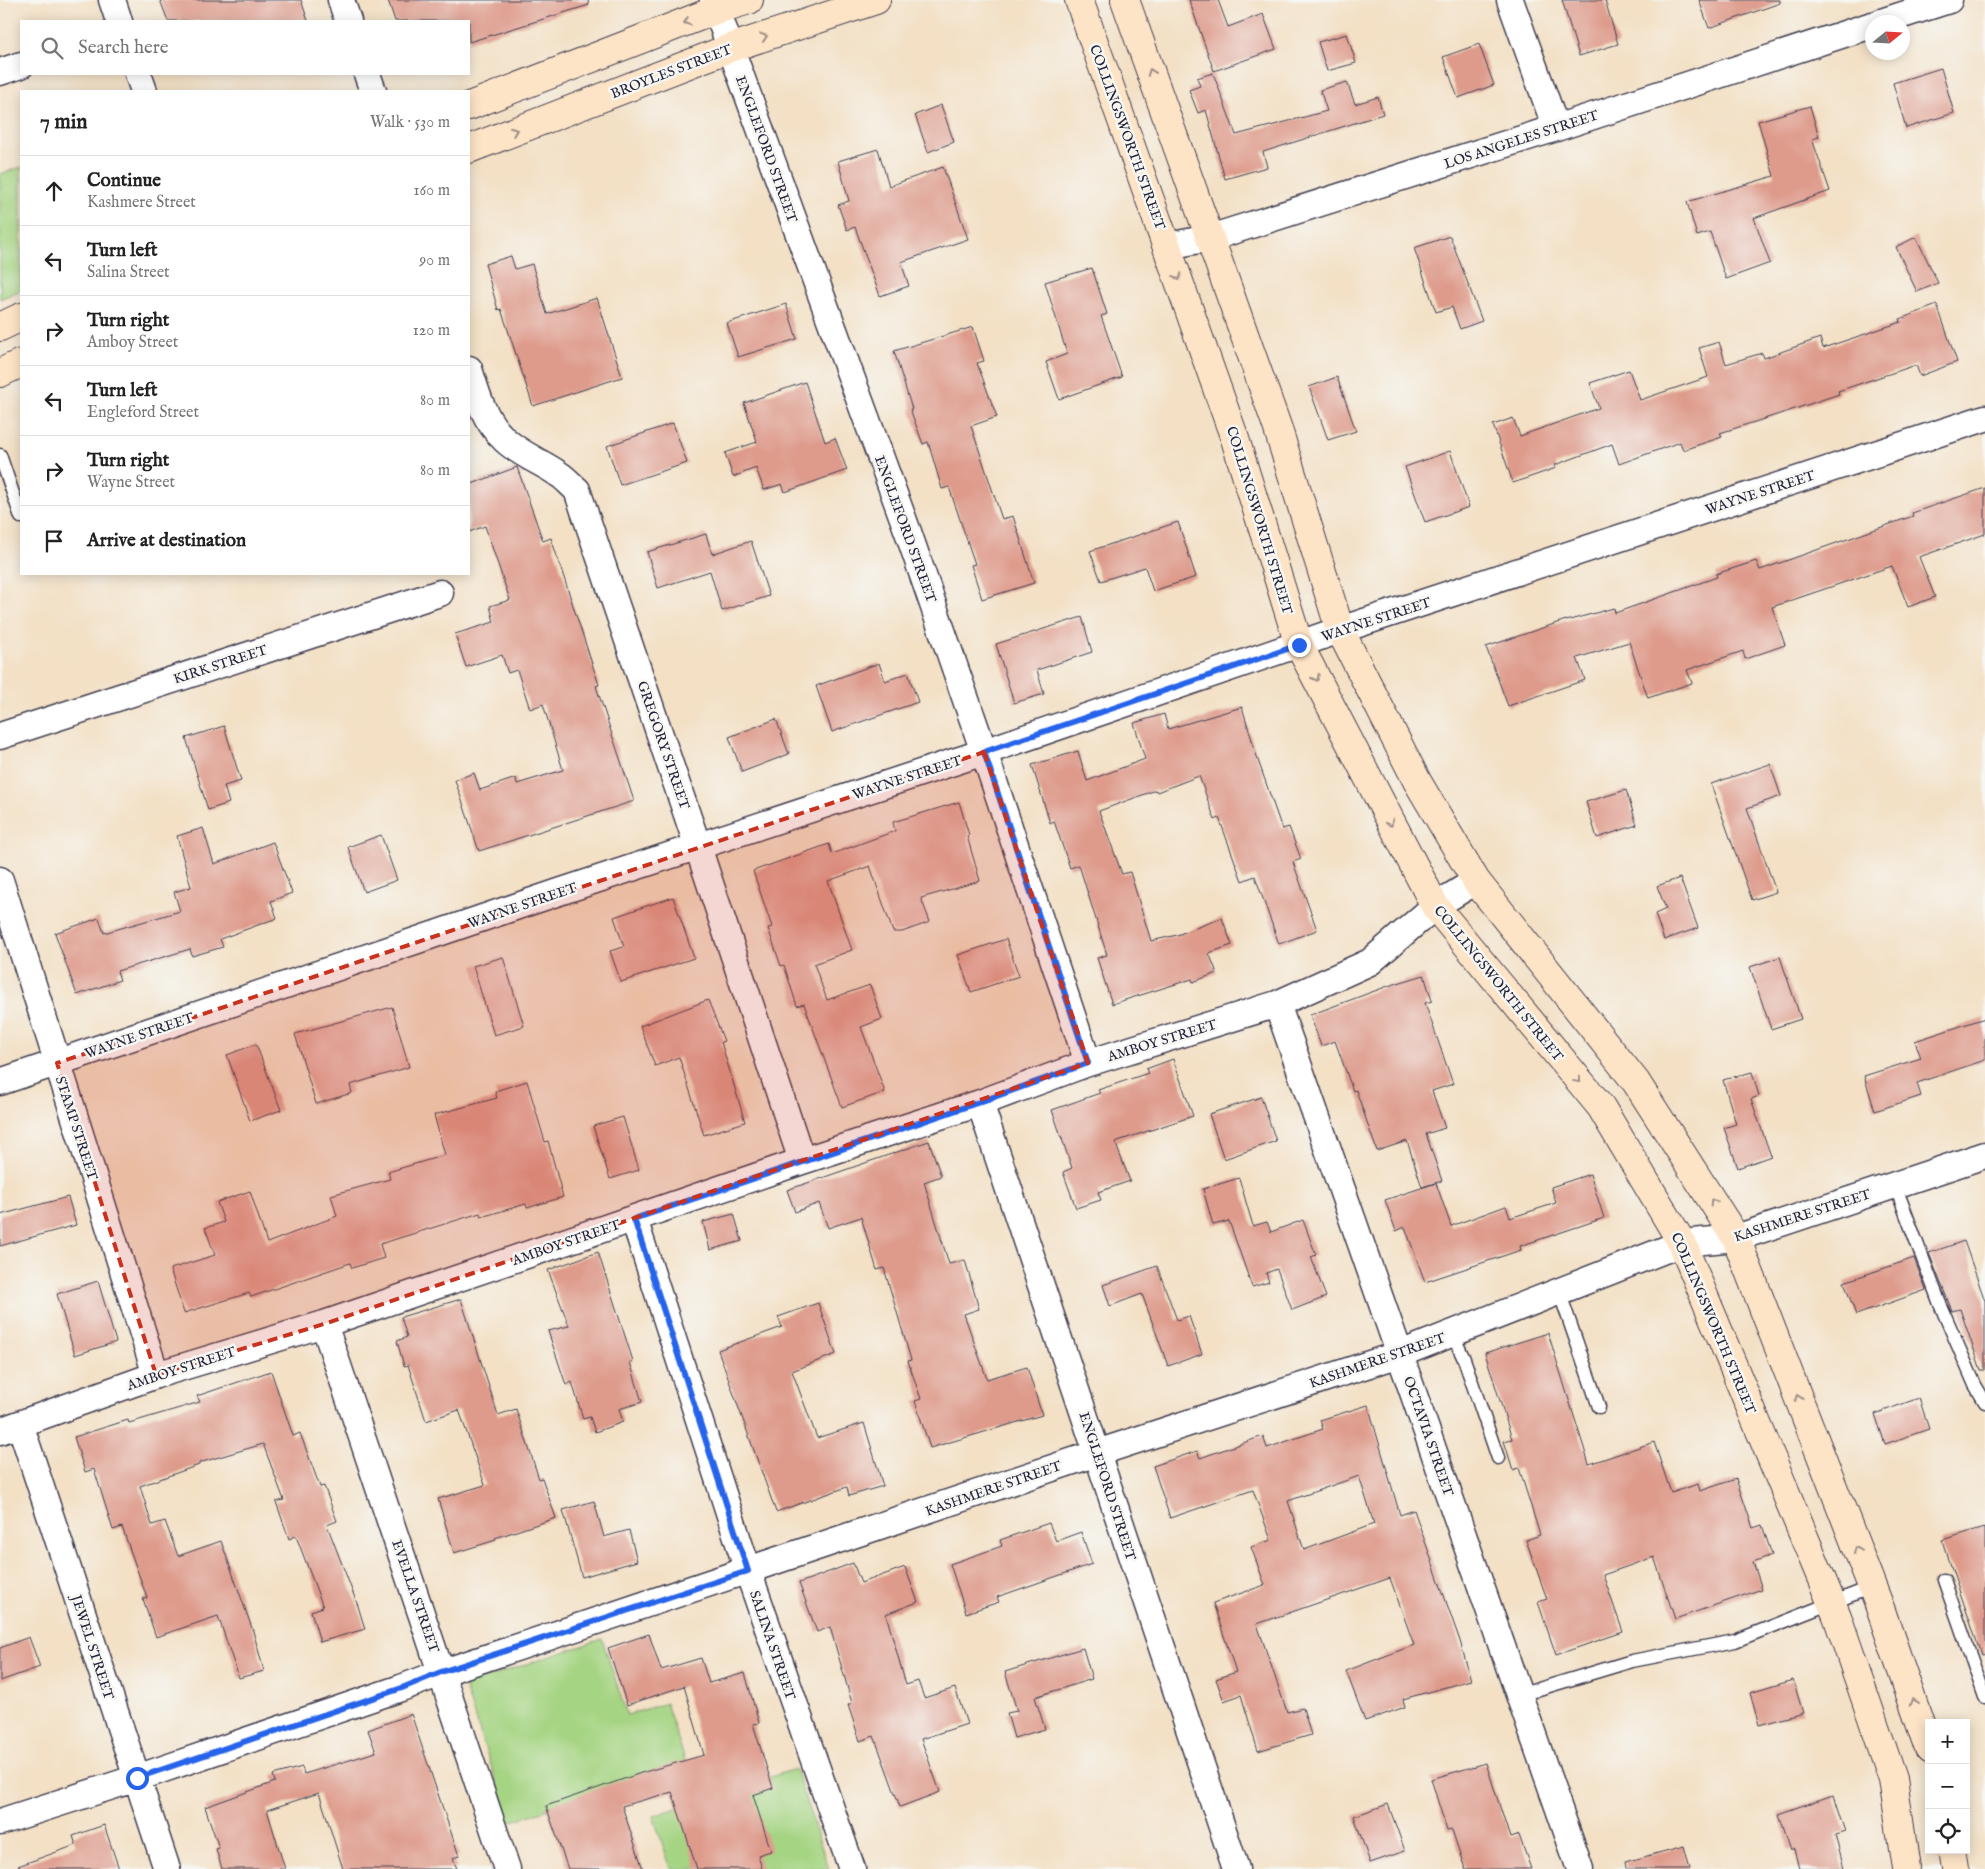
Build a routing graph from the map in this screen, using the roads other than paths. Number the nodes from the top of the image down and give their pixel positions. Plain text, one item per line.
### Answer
1 (112, 0) edge
2 (341, 0) edge
3 (749, 0) edge
4 (876, 0) edge
5 (1079, 0) edge
6 (1125, 0) edge
7 (1510, 0) edge
8 (1949, 0) edge
9 (715, 5) edge
10 (1910, 6) edge
11 (1894, 15) edge
12 (119, 20) edge
13 (348, 20) edge
14 (1865, 27) edge
15 (730, 48) junction
16 (20, 65) edge
17 (0, 72) edge
18 (138, 75) edge
19 (366, 75) edge
20 (144, 90) edge
21 (372, 90) edge
22 (470, 106) edge
23 (1556, 128) junction
24 (470, 149) edge
25 (1210, 238) junction
26 (1167, 246) junction
27 (20, 317) edge
28 (0, 327) edge
29 (20, 363) edge
30 (0, 372) edge
31 (470, 372) edge
32 (1985, 418) edge
33 (0, 455) edge
34 (20, 515) edge
35 (440, 593) dead end
36 (1340, 630) junction
37 (1299, 645) junction
38 (0, 736) edge
39 (984, 752) junction
40 (698, 847) junction
41 (0, 880) edge
42 (1476, 881) junction
43 (1435, 906) junction
44 (1277, 1004) junction
45 (57, 1063) junction
46 (1088, 1063) junction
47 (0, 1082) edge
48 (980, 1103) junction
49 (1985, 1155) edge
50 (802, 1161) junction
51 (1895, 1185) junction
52 (634, 1219) junction
53 (1736, 1238) junction
54 (1682, 1243) junction
55 (1559, 1291) junction
56 (324, 1324) junction
57 (1452, 1333) junction
58 (1400, 1354) junction
59 (156, 1375) junction
60 (1985, 1402) edge
61 (1599, 1407) dead end
62 (10, 1428) edge
63 (1097, 1453) junction
64 (1498, 1458) dead end
65 (748, 1571) junction
66 (1944, 1580) dead end
67 (1872, 1587) junction
68 (1832, 1604) junction
69 (441, 1672) junction
70 (1519, 1695) junction
71 (1985, 1697) edge
72 (1925, 1737) edge
73 (137, 1778) junction
74 (0, 1822) edge
75 (1953, 1854) edge
76 (167, 1869) edge
77 (507, 1869) edge
78 (852, 1869) edge
79 (1236, 1869) edge
80 (1580, 1869) edge
81 (1906, 1869) edge
82 (1955, 1869) edge

1 - 12 street
2 - 13 street
3 - 9 main road
15 -> 4 main road, BROYLES STREET
5 - 26 main road, COLLINGSWORTH STREET
25 -> 6 main road
7 - 23 street
8 - 10 street
9 - 15 street, ENGLEFORD STREET
9 -> 22 main road
10 - 11 street
14 - 23 street, LOS ANGELES STREET
24 -> 15 main road, BROYLES STREET
15 - 39 street, ENGLEFORD STREET
16 - 17 street
18 - 20 street
19 - 21 street
23 - 25 street, LOS ANGELES STREET
25 - 26 street, LOS ANGELES STREET
25 - 36 main road
26 -> 37 main road, COLLINGSWORTH STREET
27 - 28 main road
29 - 30 main road
31 - 40 street, GREGORY STREET
32 - 36 street, WAYNE STREET
33 - 34 lane
35 - 38 street, KIRK STREET
36 - 37 street, WAYNE STREET
36 - 42 main road
37 - 39 street, WAYNE STREET
37 -> 43 main road, COLLINGSWORTH STREET
39 - 40 street, WAYNE STREET
39 - 46 street, ENGLEFORD STREET
40 - 45 street, WAYNE STREET
40 - 50 street, GREGORY STREET
41 - 45 street, STAMP STREET
42 - 43 street, AMBOY STREET
53 -> 42 main road
43 - 44 street, AMBOY STREET
43 -> 54 main road, COLLINGSWORTH STREET
44 - 46 street, AMBOY STREET
44 - 58 street, OCTAVIA STREET
45 - 47 street, WAYNE STREET
45 - 59 street, STAMP STREET
46 - 48 street, AMBOY STREET
48 - 50 street, AMBOY STREET
48 - 63 street, ENGLEFORD STREET
49 - 51 street, KASHMERE STREET
50 - 52 street, AMBOY STREET
51 - 53 street, KASHMERE STREET
51 - 60 lane
52 - 56 street, AMBOY STREET
52 - 65 street, SALINA STREET
53 - 54 street, KASHMERE STREET
67 -> 53 main road
54 - 55 street, KASHMERE STREET
54 - 68 main road, COLLINGSWORTH STREET
55 - 57 street, KASHMERE STREET
55 - 61 lane
56 - 59 street, AMBOY STREET
56 - 69 street, EVELLA STREET
57 - 58 street, KASHMERE STREET
57 - 64 lane
58 - 63 street, KASHMERE STREET
58 - 70 street, OCTAVIA STREET
59 - 62 street, AMBOY STREET
62 - 73 street, JEWEL STREET
63 - 65 street, KASHMERE STREET
63 - 79 street, ENGLEFORD STREET
65 - 69 street, KASHMERE STREET
65 - 78 street, SALINA STREET
66 - 71 lane
67 - 68 lane
72 -> 67 main road
68 - 70 lane
68 - 81 main road, COLLINGSWORTH STREET
69 - 73 street, KASHMERE STREET
69 - 77 street, EVELLA STREET
70 - 80 street, OCTAVIA STREET
73 - 74 street, KASHMERE STREET
73 - 76 street, JEWEL STREET
75 - 82 main road

